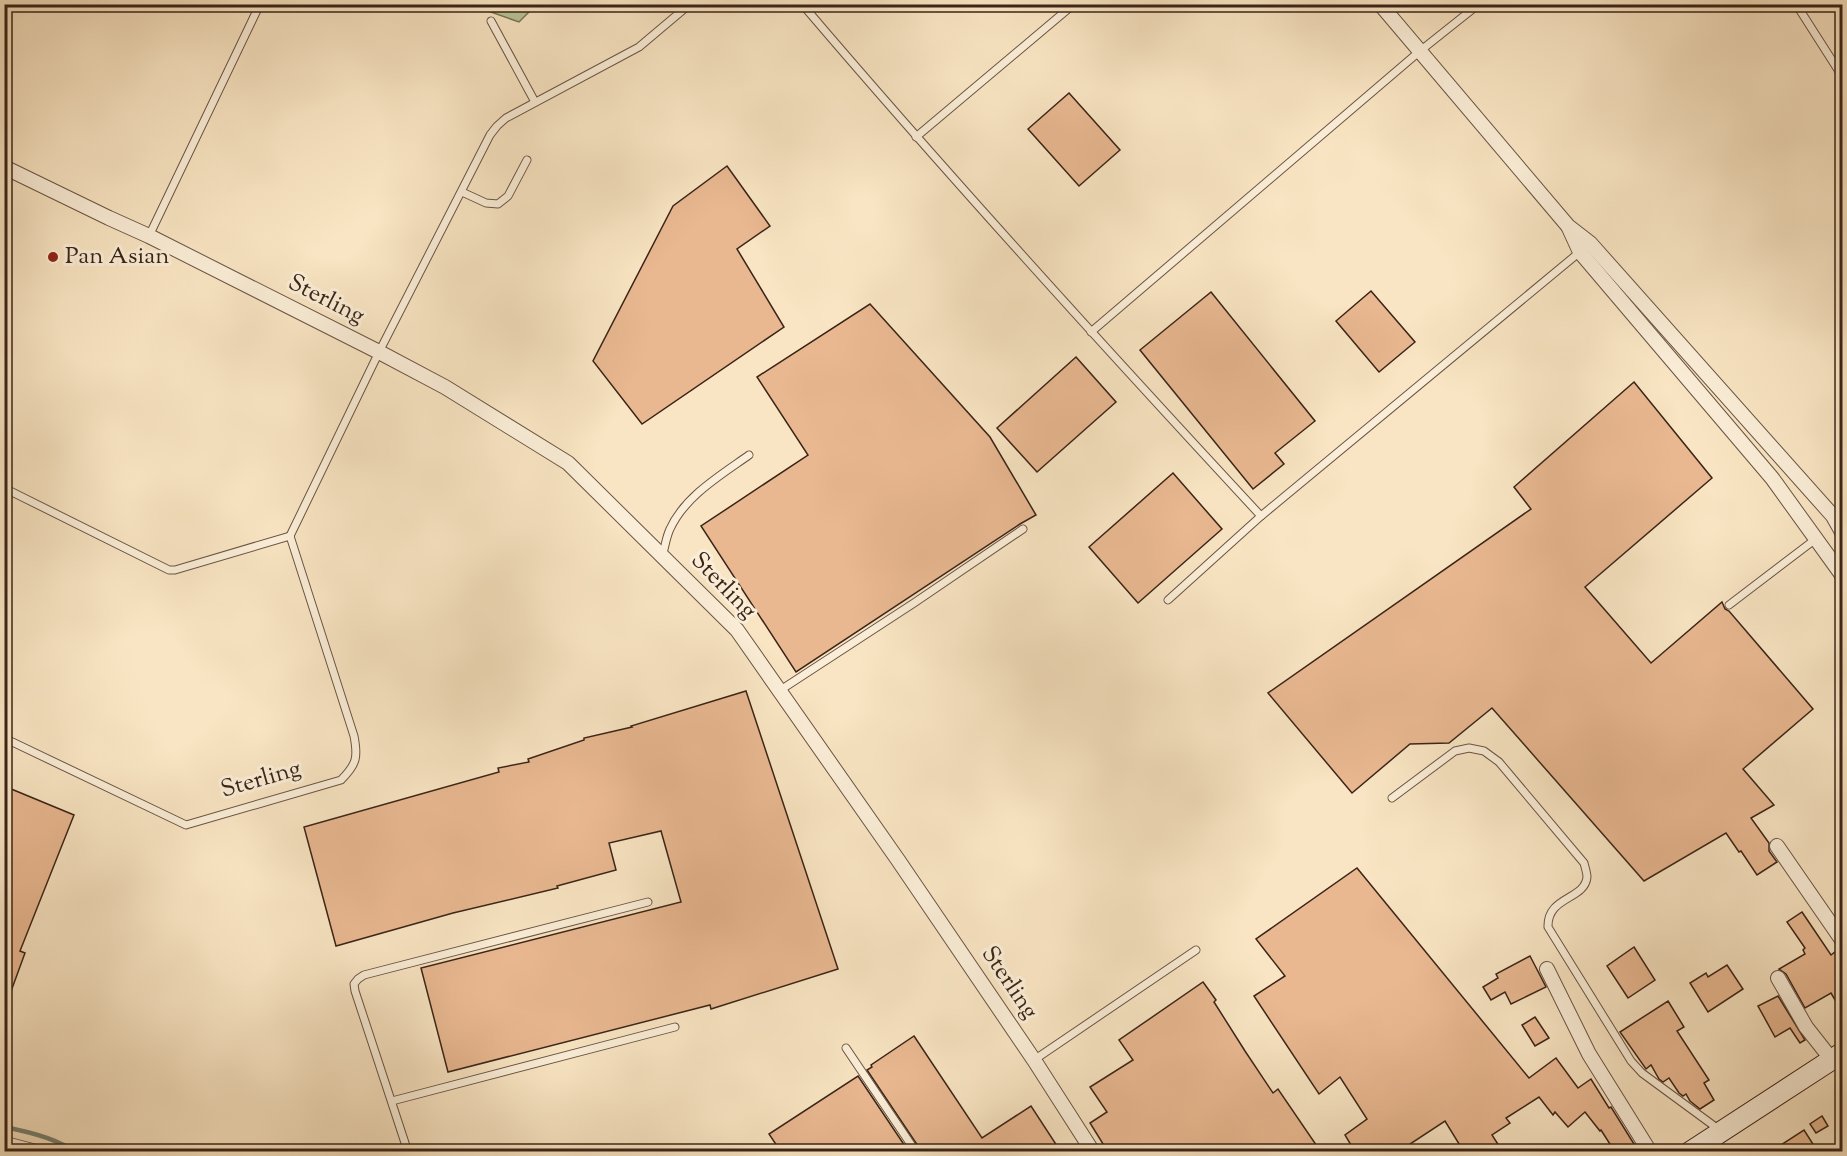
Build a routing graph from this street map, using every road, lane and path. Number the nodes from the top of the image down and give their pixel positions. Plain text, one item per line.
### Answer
1 (260, 4) edge
2 (690, 4) edge
3 (802, 4) edge
4 (1074, 4) edge
5 (1380, 4) edge
6 (1479, 4) edge
7 (1796, 4) edge
8 (491, 21) dead end
9 (1420, 51) junction
10 (1842, 76) edge
11 (535, 102) junction
12 (916, 137) junction
13 (527, 160) dead end
14 (4, 168) edge
15 (462, 192) junction
16 (149, 236) junction
17 (1585, 248) junction
18 (1091, 332) junction
19 (379, 352) junction
20 (1694, 360) junction
21 (1681, 371) junction
22 (749, 455) dead end
23 (1787, 464) junction
24 (1772, 478) junction
25 (4, 488) edge
26 (1261, 516) junction
27 (1023, 529) dead end
28 (1842, 532) edge
29 (290, 536) junction
30 (1817, 538) junction
31 (662, 556) junction
32 (1842, 575) edge
33 (1168, 600) dead end
34 (1729, 605) dead end
35 (779, 691) junction
36 (4, 738) edge
37 (1392, 798) dead end
38 (1777, 846) dead end
39 (648, 902) dead end
40 (1842, 940) edge
41 (1196, 950) dead end
42 (1547, 969) dead end
43 (1778, 978) dead end
44 (675, 1027) dead end
45 (846, 1048) dead end
46 (1837, 1057) edge
47 (1034, 1060) junction
48 (392, 1101) junction
49 (1723, 1132) junction
50 (4, 1140) edge
51 (25, 1149) edge
52 (50, 1152) edge
53 (408, 1152) edge
54 (916, 1152) edge
55 (1093, 1152) edge
56 (1650, 1152) edge
57 (1690, 1152) edge

1 - 16 lane
2 - 11 lane
3 - 12 lane
4 - 12 lane
5 - 9 street
6 - 9 lane
7 - 10 lane
8 - 11 lane
9 - 17 street
9 - 18 lane
11 - 15 lane
12 - 18 lane
13 - 15 lane
14 - 16 street, Sterling
15 - 19 lane
16 - 19 street, Sterling
17 - 20 street
17 - 21 street
17 - 26 lane
18 - 26 lane
19 - 29 lane
19 - 31 street, Sterling
20 - 21 street
20 - 23 street
21 - 24 street
22 - 31 lane
23 - 24 street
23 - 28 street
24 - 30 street
25 - 29 lane
26 - 33 lane
27 - 35 lane
29 - 36 lane, Sterling
30 - 32 street
30 - 34 lane
31 - 35 street, Sterling
35 - 47 street, Sterling
37 - 49 lane
38 - 40 street
39 - 48 lane
41 - 47 lane
42 - 56 street
43 - 46 street
44 - 48 lane
45 - 54 lane
46 - 49 main road
47 - 55 street, Sterling
48 - 53 lane
49 - 57 main road
50 - 51 lane
51 - 52 lane

